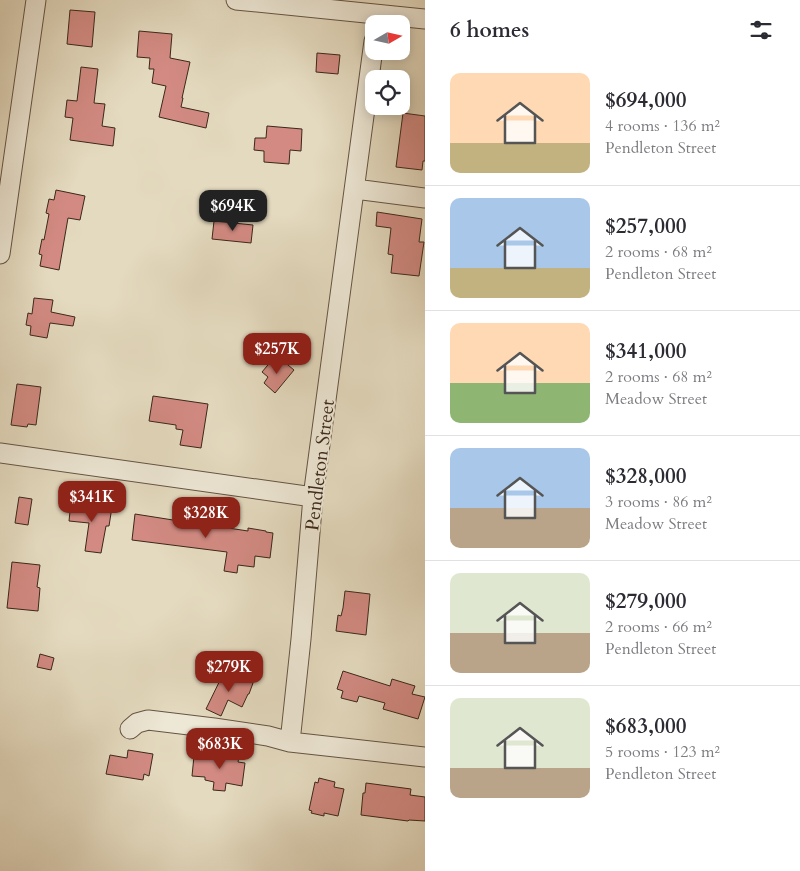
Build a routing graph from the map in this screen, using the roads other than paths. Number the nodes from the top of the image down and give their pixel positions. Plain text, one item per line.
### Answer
1 (36, 0) edge
2 (236, 0) edge
3 (377, 13) edge
4 (425, 19) edge
5 (372, 60) edge
6 (355, 189) junction
7 (425, 198) edge
8 (0, 254) edge
9 (0, 452) edge
10 (313, 497) junction
11 (130, 729) dead end
12 (290, 742) junction
13 (425, 757) edge

1 - 8 street
2 - 3 street
3 - 4 street
5 - 6 street, Pendleton Street
6 - 7 street
6 - 10 street, Pendleton Street
9 - 10 street
10 - 12 street, Pendleton Street
11 - 12 street
12 - 13 street

